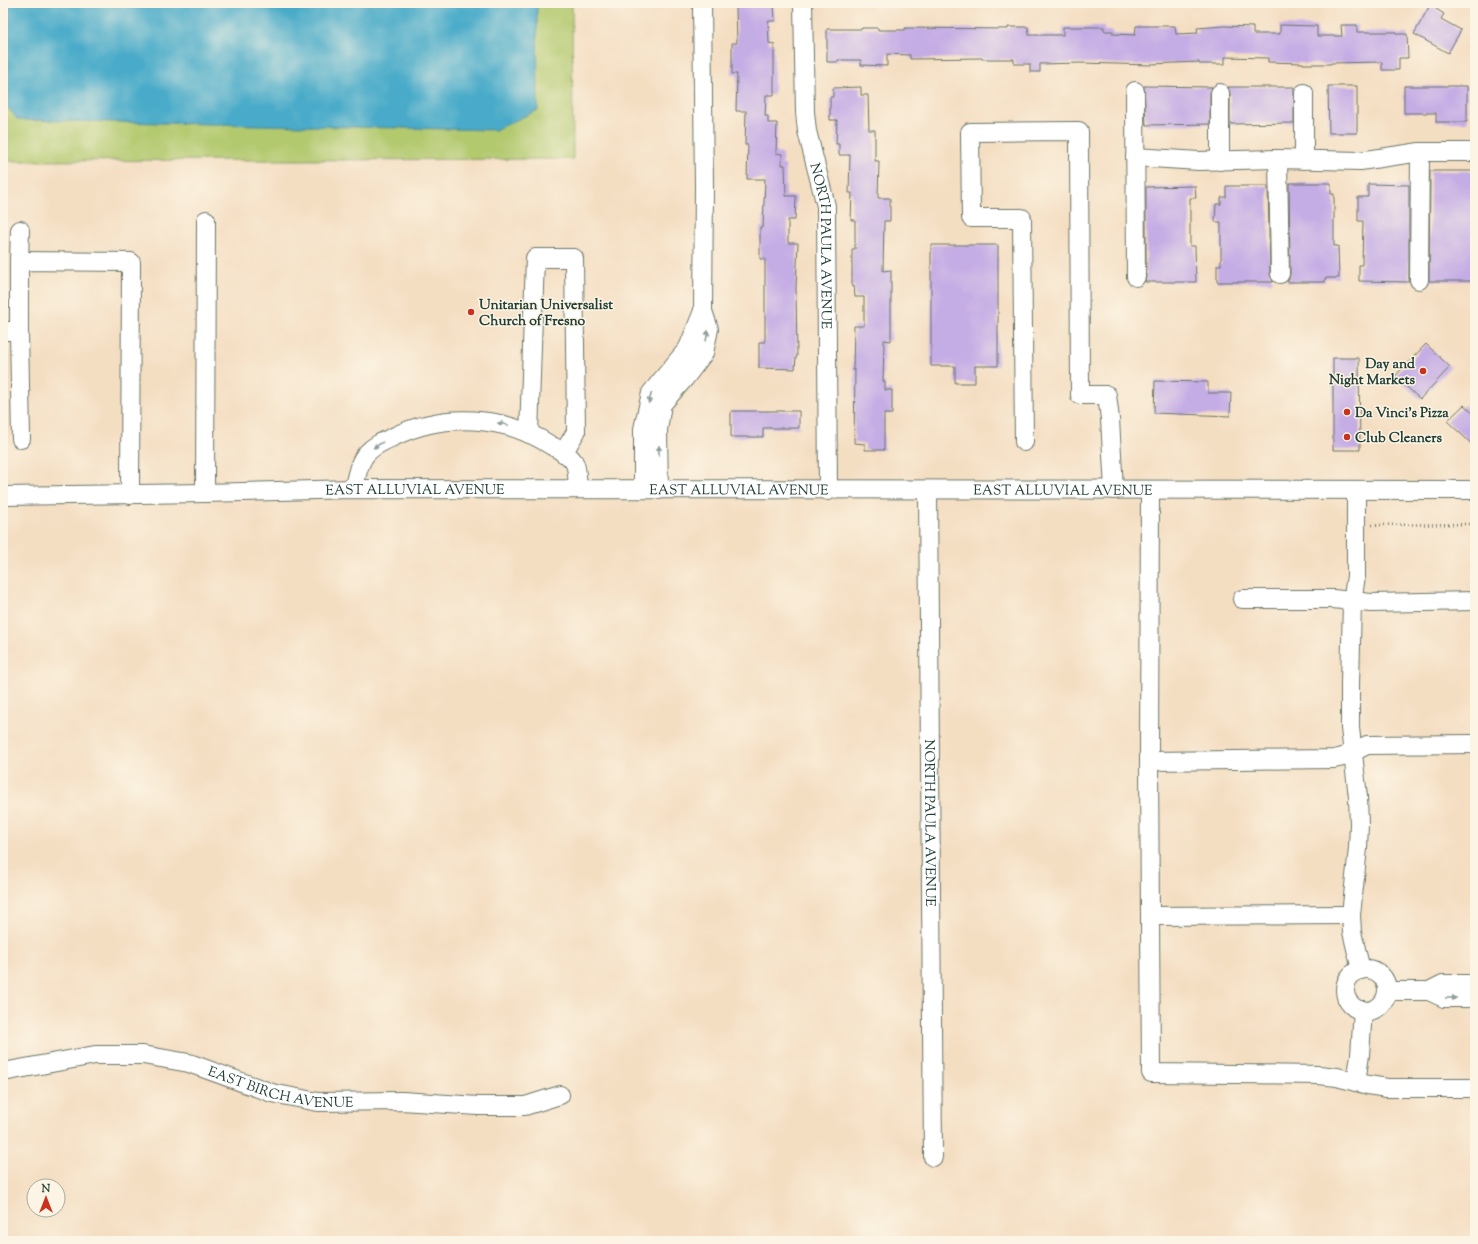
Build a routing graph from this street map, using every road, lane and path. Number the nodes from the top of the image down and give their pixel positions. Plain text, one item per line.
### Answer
1 (702, 3) edge
2 (803, 3) edge
3 (1135, 91) dead end
4 (1220, 92) dead end
5 (1304, 92) dead end
6 (1420, 152) junction
7 (1475, 152) edge
8 (1135, 157) junction
9 (1278, 159) junction
10 (1304, 160) junction
11 (1220, 161) junction
12 (206, 220) dead end
13 (20, 230) dead end
14 (19, 261) junction
15 (1280, 274) dead end
16 (1136, 277) dead end
17 (1419, 280) dead end
18 (11, 331) edge
19 (529, 434) junction
20 (21, 439) dead end
21 (1024, 442) dead end
22 (563, 453) junction
23 (353, 489) junction
24 (578, 489) junction
25 (651, 490) junction
26 (828, 490) junction
27 (928, 490) junction
28 (1114, 490) junction
29 (1150, 490) junction
30 (1356, 490) junction
31 (1475, 490) edge
32 (205, 493) junction
33 (130, 495) junction
34 (3, 496) edge
35 (1475, 524) edge
36 (1370, 525) dead end
37 (1242, 599) dead end
38 (1353, 601) junction
39 (1475, 601) edge
40 (1475, 744) edge
41 (1353, 751) junction
42 (1149, 761) junction
43 (1150, 916) junction
44 (1351, 916) junction
45 (1361, 970) junction
46 (1475, 984) edge
47 (1387, 991) junction
48 (1428, 991) junction
49 (1475, 998) edge
50 (1363, 1010) junction
51 (3, 1072) edge
52 (1356, 1082) junction
53 (1475, 1088) edge
54 (560, 1095) dead end
55 (933, 1157) dead end

1 - 25 street
2 - 26 street, NORTH PAULA AVENUE
3 - 8 street
4 - 11 street
5 - 10 street
6 - 7 street
6 - 10 street
6 - 17 street
8 - 11 street
8 - 16 street
9 - 10 street
9 - 11 street
9 - 15 street
12 - 32 street
13 - 14 street
14 - 18 street
14 - 33 street
18 - 20 street
19 - 22 street
19 - 22 street
19 -> 23 street
21 - 28 street
22 - 24 street
23 - 24 street, EAST ALLUVIAL AVENUE
23 - 32 street, EAST ALLUVIAL AVENUE
24 - 25 street, EAST ALLUVIAL AVENUE
25 - 26 street, EAST ALLUVIAL AVENUE
26 - 27 street, EAST ALLUVIAL AVENUE
27 - 28 street, EAST ALLUVIAL AVENUE
27 - 55 street, NORTH PAULA AVENUE
28 - 29 street, EAST ALLUVIAL AVENUE
29 - 30 street, EAST ALLUVIAL AVENUE
29 - 42 street
30 - 31 street, EAST ALLUVIAL AVENUE
30 - 38 street
32 - 33 street, EAST ALLUVIAL AVENUE
33 - 34 street, EAST ALLUVIAL AVENUE
35 - 36 path
37 - 38 street
38 - 39 street
38 - 41 street
40 - 41 street
41 - 42 street
41 - 44 street
42 - 43 street
43 - 44 street
43 - 52 street
44 - 45 street
45 - 47 street
45 - 50 street
46 - 48 street
47 - 48 street
47 - 50 street
48 -> 49 street
50 - 52 street
51 - 54 street, EAST BIRCH AVENUE
52 - 53 street

